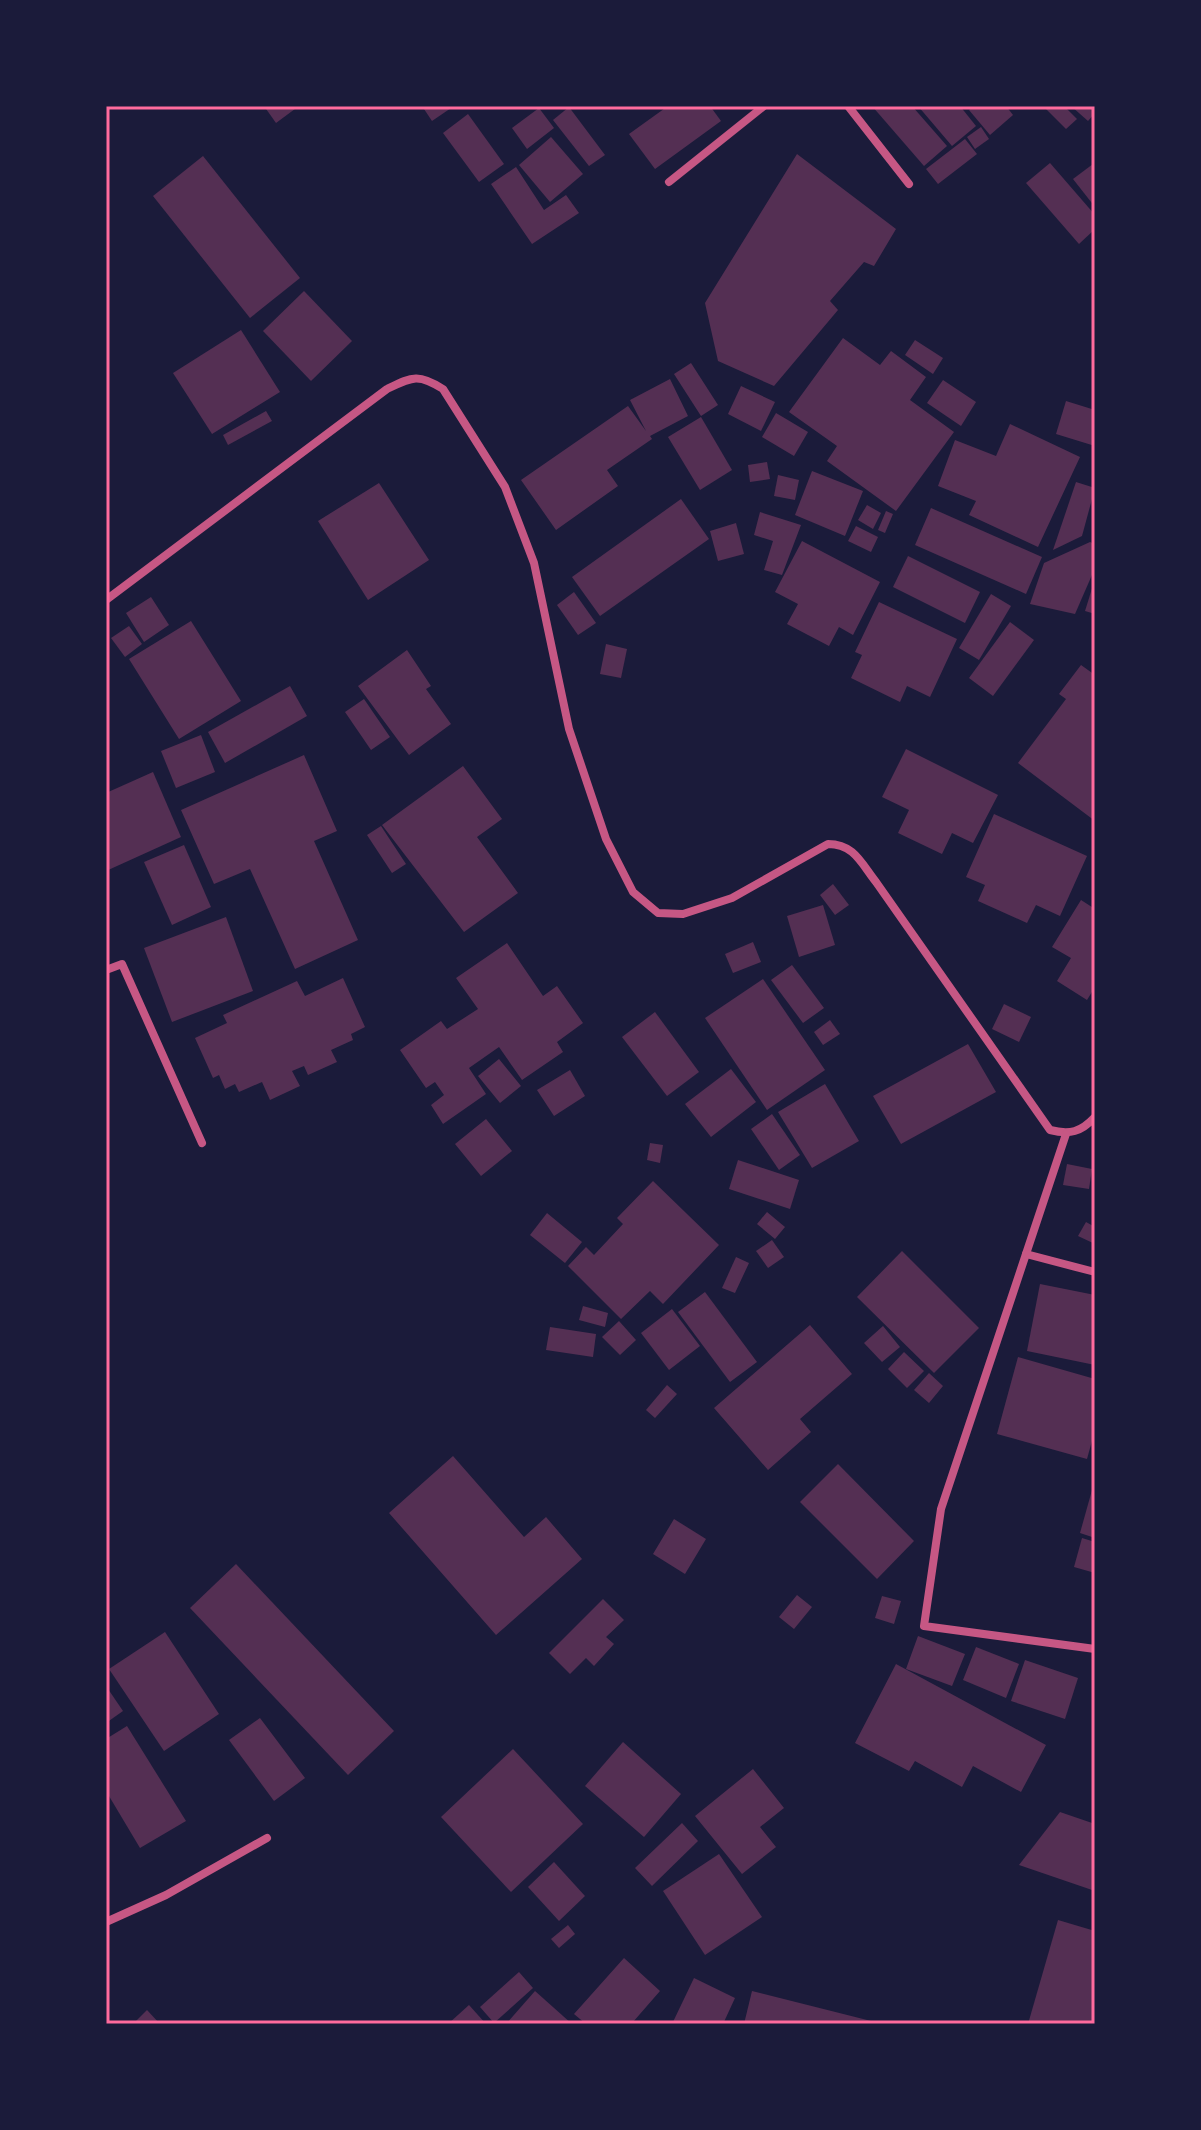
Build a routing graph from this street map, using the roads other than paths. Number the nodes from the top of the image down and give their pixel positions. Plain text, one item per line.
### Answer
1 (764, 106) edge
2 (848, 106) edge
3 (669, 182) dead end
4 (909, 184) dead end
5 (106, 600) edge
6 (106, 970) edge
7 (1095, 1117) edge
8 (1066, 1134) junction
9 (202, 1143) dead end
10 (1026, 1254) junction
11 (1095, 1272) edge
12 (1095, 1649) edge
13 (267, 1838) dead end
14 (106, 1922) edge

1 - 3 street
2 - 4 street
5 - 8 street
6 - 9 street
7 - 8 street
8 - 10 street
10 - 11 street
10 - 12 street
13 - 14 street

